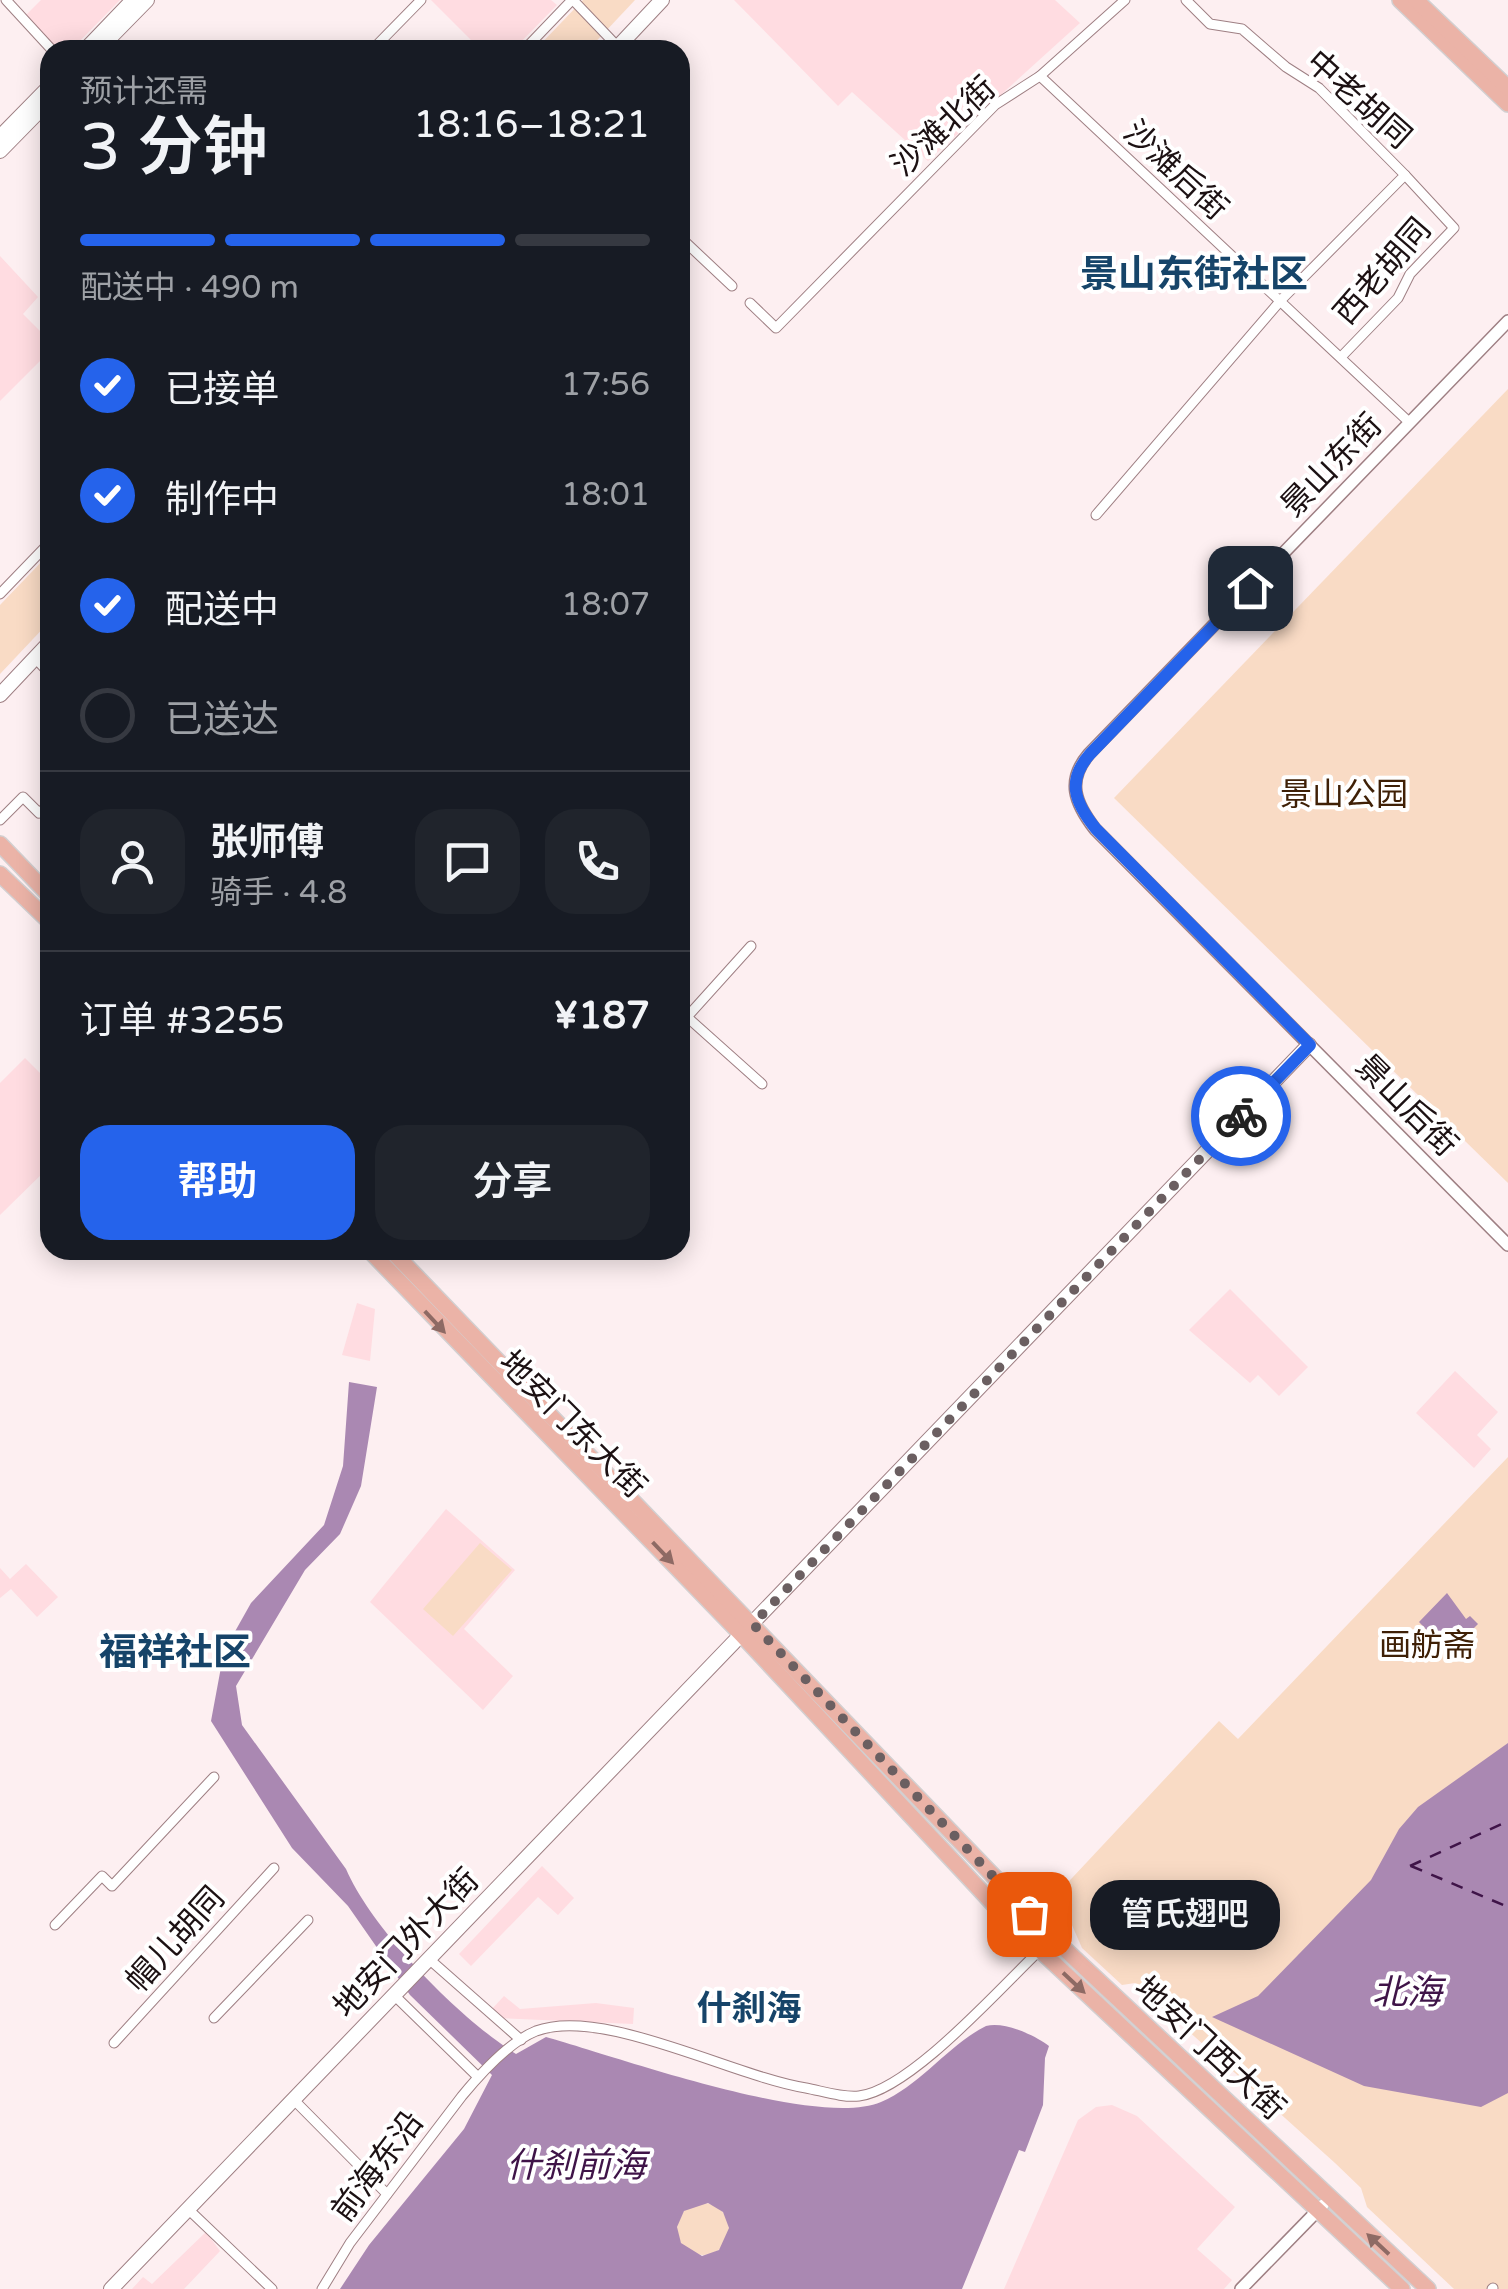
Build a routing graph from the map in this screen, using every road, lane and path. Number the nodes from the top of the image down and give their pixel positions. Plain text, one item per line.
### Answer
1 (6, 0) edge
2 (133, 0) edge
3 (148, 0) edge
4 (421, 0) edge
5 (572, 0) edge
6 (662, 0) edge
7 (1126, 0) edge
8 (1186, 0) edge
9 (1400, 0) edge
10 (1416, 0) edge
11 (43, 40) edge
12 (95, 40) edge
13 (108, 40) edge
14 (382, 40) edge
15 (534, 40) edge
16 (610, 40) edge
17 (624, 40) edge
18 (1040, 76) junction
19 (1508, 88) edge
20 (40, 96) edge
21 (1508, 104) edge
22 (40, 110) edge
23 (0, 137) edge
24 (0, 152) edge
25 (1405, 175) junction
26 (690, 246) edge
27 (732, 286) dead end
28 (1282, 299) junction
29 (750, 303) dead end
30 (1508, 321) edge
31 (1342, 356) junction
32 (1410, 423) junction
33 (1096, 515) dead end
34 (40, 552) edge
35 (0, 594) edge
36 (40, 653) edge
37 (35, 658) junction
38 (40, 663) edge
39 (0, 694) edge
40 (1074, 780) joint
41 (40, 813) edge
42 (0, 820) edge
43 (0, 844) edge
44 (0, 874) edge
45 (40, 886) edge
46 (40, 912) edge
47 (752, 946) dead end
48 (690, 1014) edge
49 (690, 1020) edge
50 (1310, 1045) junction
51 (762, 1084) dead end
52 (1508, 1245) edge
53 (379, 1260) edge
54 (408, 1260) edge
55 (747, 1629) junction
56 (214, 1776) dead end
57 (274, 1868) dead end
58 (308, 1920) dead end
59 (54, 1925) dead end
60 (1040, 1950) junction
61 (429, 1959) junction
62 (394, 1995) junction
63 (214, 2018) dead end
64 (522, 2040) junction
65 (114, 2044) dead end
66 (478, 2077) junction
67 (294, 2100) junction
68 (388, 2194) junction
69 (1324, 2204) junction
70 (188, 2209) junction
71 (111, 2289) edge
72 (272, 2289) edge
73 (322, 2289) edge
74 (1241, 2289) edge
75 (1402, 2289) edge
76 (1428, 2289) edge

1 - 11 street
2 - 12 main road
3 - 13 main road
4 - 14 street
5 - 15 street
5 - 16 street
6 - 17 main road
7 - 18 street, 沙滩北街
8 - 25 street, 中老胡同
9 - 21 main road
10 - 19 main road
18 - 28 street, 沙滩后街
18 - 29 street, 沙滩北街
20 - 23 main road
22 - 24 main road
25 - 28 street, 中老胡同
25 - 31 street, 西老胡同
26 - 27 street
28 - 31 street, 沙滩后街
28 - 33 street, 中老胡同
30 - 32 street, 景山东街
31 - 32 street, 沙滩后街
32 - 40 street, 景山东街
34 - 35 street
36 - 37 main road
37 - 38 street
37 - 39 main road
40 - 50 street, 景山后街
41 - 42 street
43 - 45 main road
44 - 46 main road
47 - 48 street
49 - 51 street
50 - 52 street, 景山后街
50 - 55 main road, 地安门外大街
53 -> 55 main road, 地安门东大街
54 - 55 main road, 地安门东大街
55 - 60 main road, 地安门西大街
55 - 61 main road, 地安门外大街
55 - 69 main road, 地安门西大街
56 - 59 street
57 - 65 street, 帽儿胡同
58 - 63 street
60 - 64 street
60 -> 69 main road, 地安门西大街
61 - 62 main road, 地安门外大街
61 - 64 street
62 - 66 street
62 - 67 main road, 地安门外大街
64 - 66 street, 前海东沿
66 - 68 street, 前海东沿
67 - 68 street
67 - 70 main road, 地安门外大街
68 - 73 street, 前海东沿
69 - 74 street
69 - 75 main road, 地安门西大街
76 -> 69 main road, 地安门西大街
70 - 71 main road, 地安门外大街
70 - 72 street

